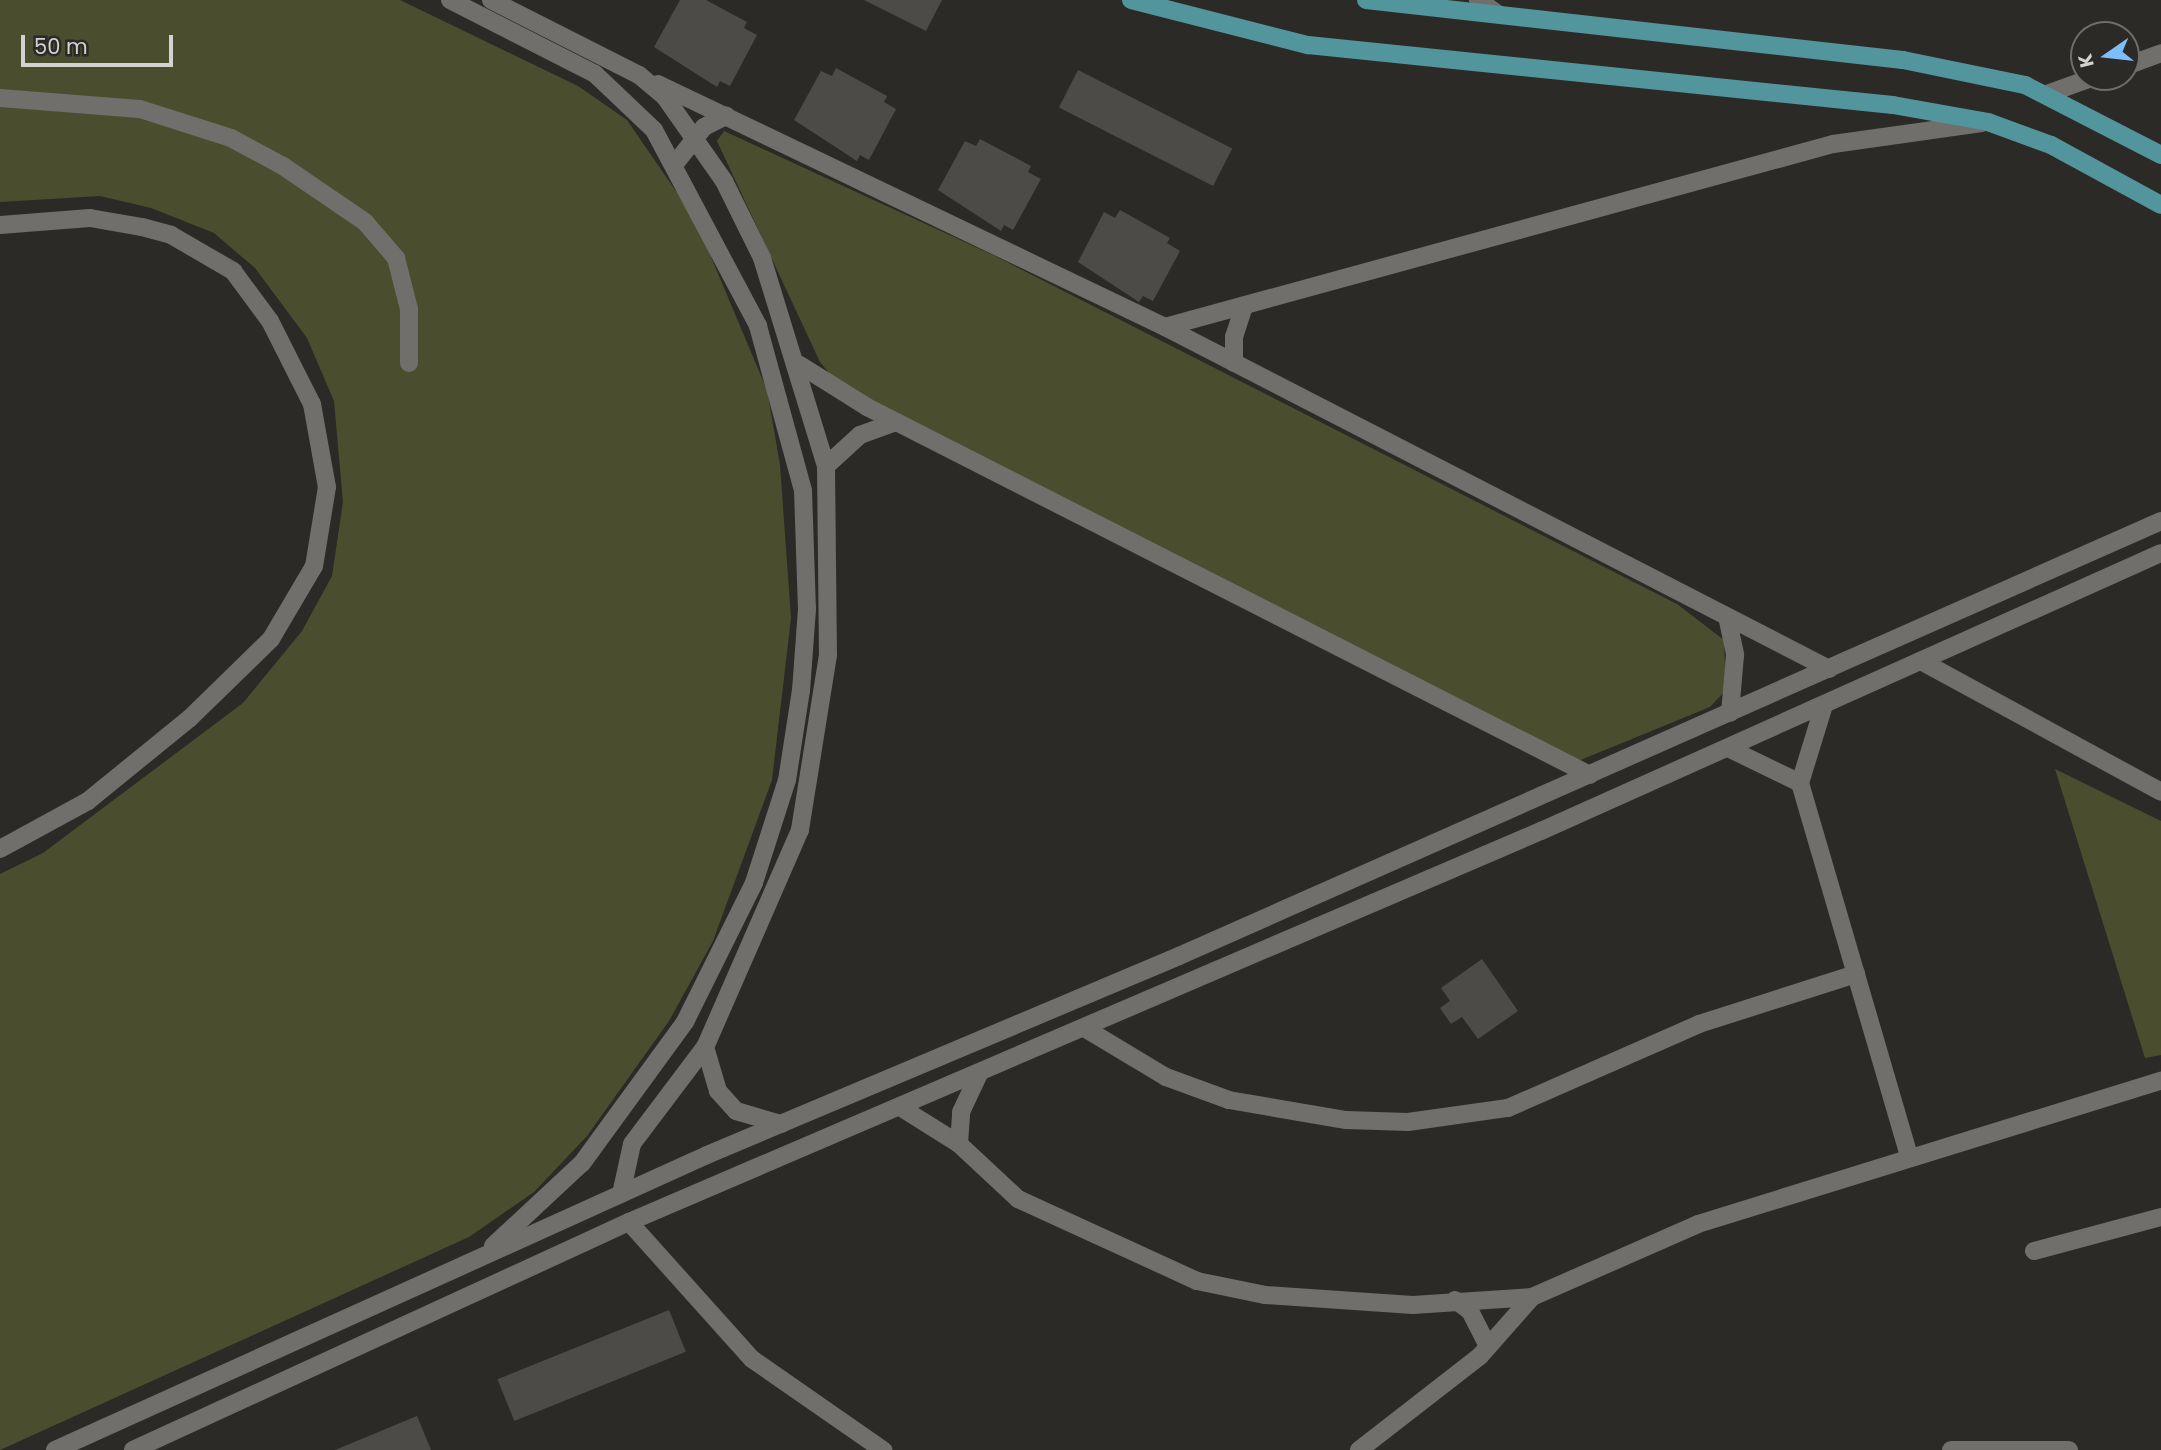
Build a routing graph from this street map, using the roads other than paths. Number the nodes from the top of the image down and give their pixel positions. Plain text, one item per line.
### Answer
1 (450, 0) edge
2 (491, 0) edge
3 (1131, 0) edge
4 (1366, 0) edge
5 (1478, 0) edge
6 (1498, 14) junction
7 (2161, 53) edge
8 (2140, 61) edge
9 (639, 75) junction
10 (2070, 86) edge
11 (2046, 94) junction
12 (0, 98) edge
13 (726, 116) junction
14 (1988, 122) junction
15 (694, 140) junction
16 (2161, 155) edge
17 (674, 166) junction
18 (2161, 205) edge
19 (0, 225) edge
20 (1244, 307) junction
21 (1165, 327) junction
22 (409, 363) dead end
23 (1234, 363) junction
24 (800, 365) junction
25 (896, 422) junction
26 (826, 466) junction
27 (2161, 521) edge
28 (2161, 554) edge
29 (1728, 621) junction
30 (1921, 661) junction
31 (1829, 669) junction
32 (1824, 705) junction
33 (1730, 713) junction
34 (1728, 748) junction
35 (1590, 775) junction
36 (1800, 783) junction
37 (2161, 792) edge
38 (0, 849) edge
39 (1856, 974) junction
40 (1086, 1029) junction
41 (705, 1047) junction
42 (979, 1074) junction
43 (2161, 1081) edge
44 (900, 1107) junction
45 (781, 1124) junction
46 (959, 1144) junction
47 (1909, 1155) junction
48 (621, 1194) junction
49 (2161, 1217) edge
50 (629, 1223) junction
51 (2034, 1251) dead end
52 (480, 1258) junction
53 (1532, 1297) junction
54 (1455, 1300) junction
55 (1488, 1346) junction
56 (55, 1450) edge
57 (133, 1450) edge
58 (883, 1450) edge
59 (1359, 1450) edge
60 (1951, 1450) edge
61 (2069, 1450) edge

1 - 17 street
2 - 9 street
3 - 14 main road
4 - 6 main road
5 - 6 street
6 - 11 main road
7 - 8 street
9 - 13 street
9 - 15 street
10 - 11 street
11 - 16 main road
12 - 22 street
13 - 15 street
13 - 21 street
14 - 18 main road
14 - 20 street
15 - 17 street
15 - 24 street
17 - 52 street
19 - 38 street
20 - 21 street
20 - 23 street
21 - 23 street
23 - 29 street
24 - 25 street
24 - 26 street
25 - 26 street
25 - 35 street
26 - 41 street
27 - 31 street
28 - 30 street
29 - 31 street
29 - 33 street
30 - 32 street
30 - 37 street
31 - 33 street
32 - 34 street
32 - 36 street
33 - 35 street
34 - 36 street
34 - 40 street
35 - 45 street
36 - 39 street
39 - 40 street
39 - 47 street
40 - 42 street
41 - 45 street
41 - 48 street
42 - 44 street
42 - 46 street
43 - 47 street
44 - 46 street
44 - 50 street
45 - 48 street
46 - 54 street
47 - 53 street
48 - 52 street
49 - 51 street
50 - 57 street
50 - 58 street
52 - 56 street
53 - 54 street
53 - 55 street
54 - 55 street
55 - 59 street
60 - 61 street

